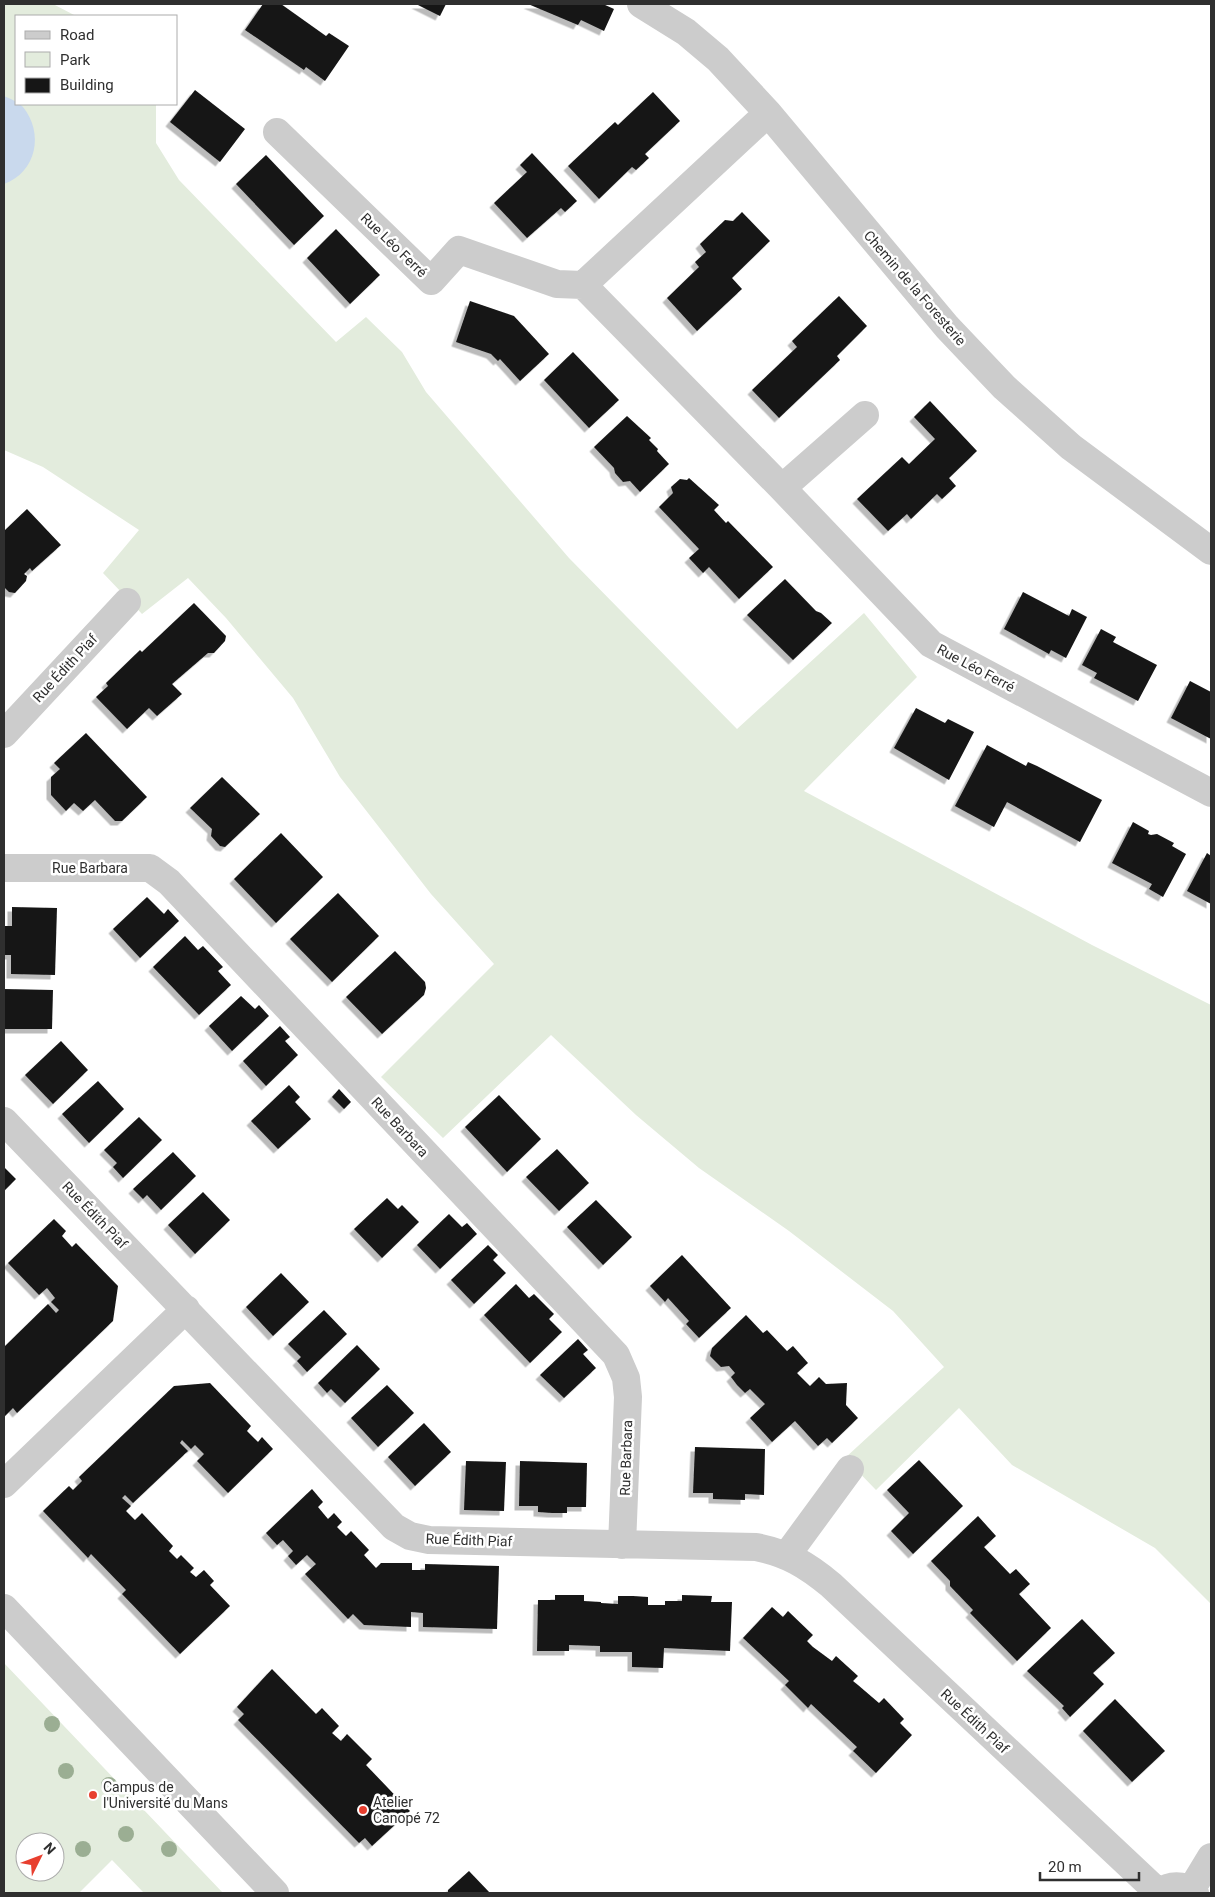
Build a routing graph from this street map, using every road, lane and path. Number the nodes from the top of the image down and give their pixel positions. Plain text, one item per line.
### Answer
1 (641, 4) edge
2 (768, 113) junction
3 (277, 132) dead end
4 (583, 285) junction
5 (865, 414) dead end
6 (782, 488) junction
7 (1211, 551) edge
8 (127, 602) dead end
9 (4, 734) edge
10 (1211, 793) edge
11 (4, 868) edge
12 (4, 1121) edge
13 (186, 1309) junction
14 (850, 1469) dead end
15 (4, 1484) edge
16 (622, 1545) junction
17 (787, 1555) junction
18 (4, 1608) edge
19 (1211, 1857) edge
20 (1193, 1892) edge
21 (275, 1893) edge
22 (1158, 1893) edge

1 - 2 street, Chemin de la Foresterie
2 - 4 street
2 - 7 street, Chemin de la Foresterie
3 - 4 street, Rue Léo Ferré
4 - 6 street, Rue Léo Ferré
5 - 6 street
6 - 10 street, Rue Léo Ferré
8 - 9 street, Rue Édith Piaf
11 - 16 street, Rue Barbara
12 - 13 street, Rue Édith Piaf
13 - 15 street
13 - 16 street, Rue Édith Piaf
14 - 17 street
16 - 17 street, Rue Édith Piaf
17 - 22 street, Rue Édith Piaf
18 - 21 street
19 - 20 street
20 - 22 street

